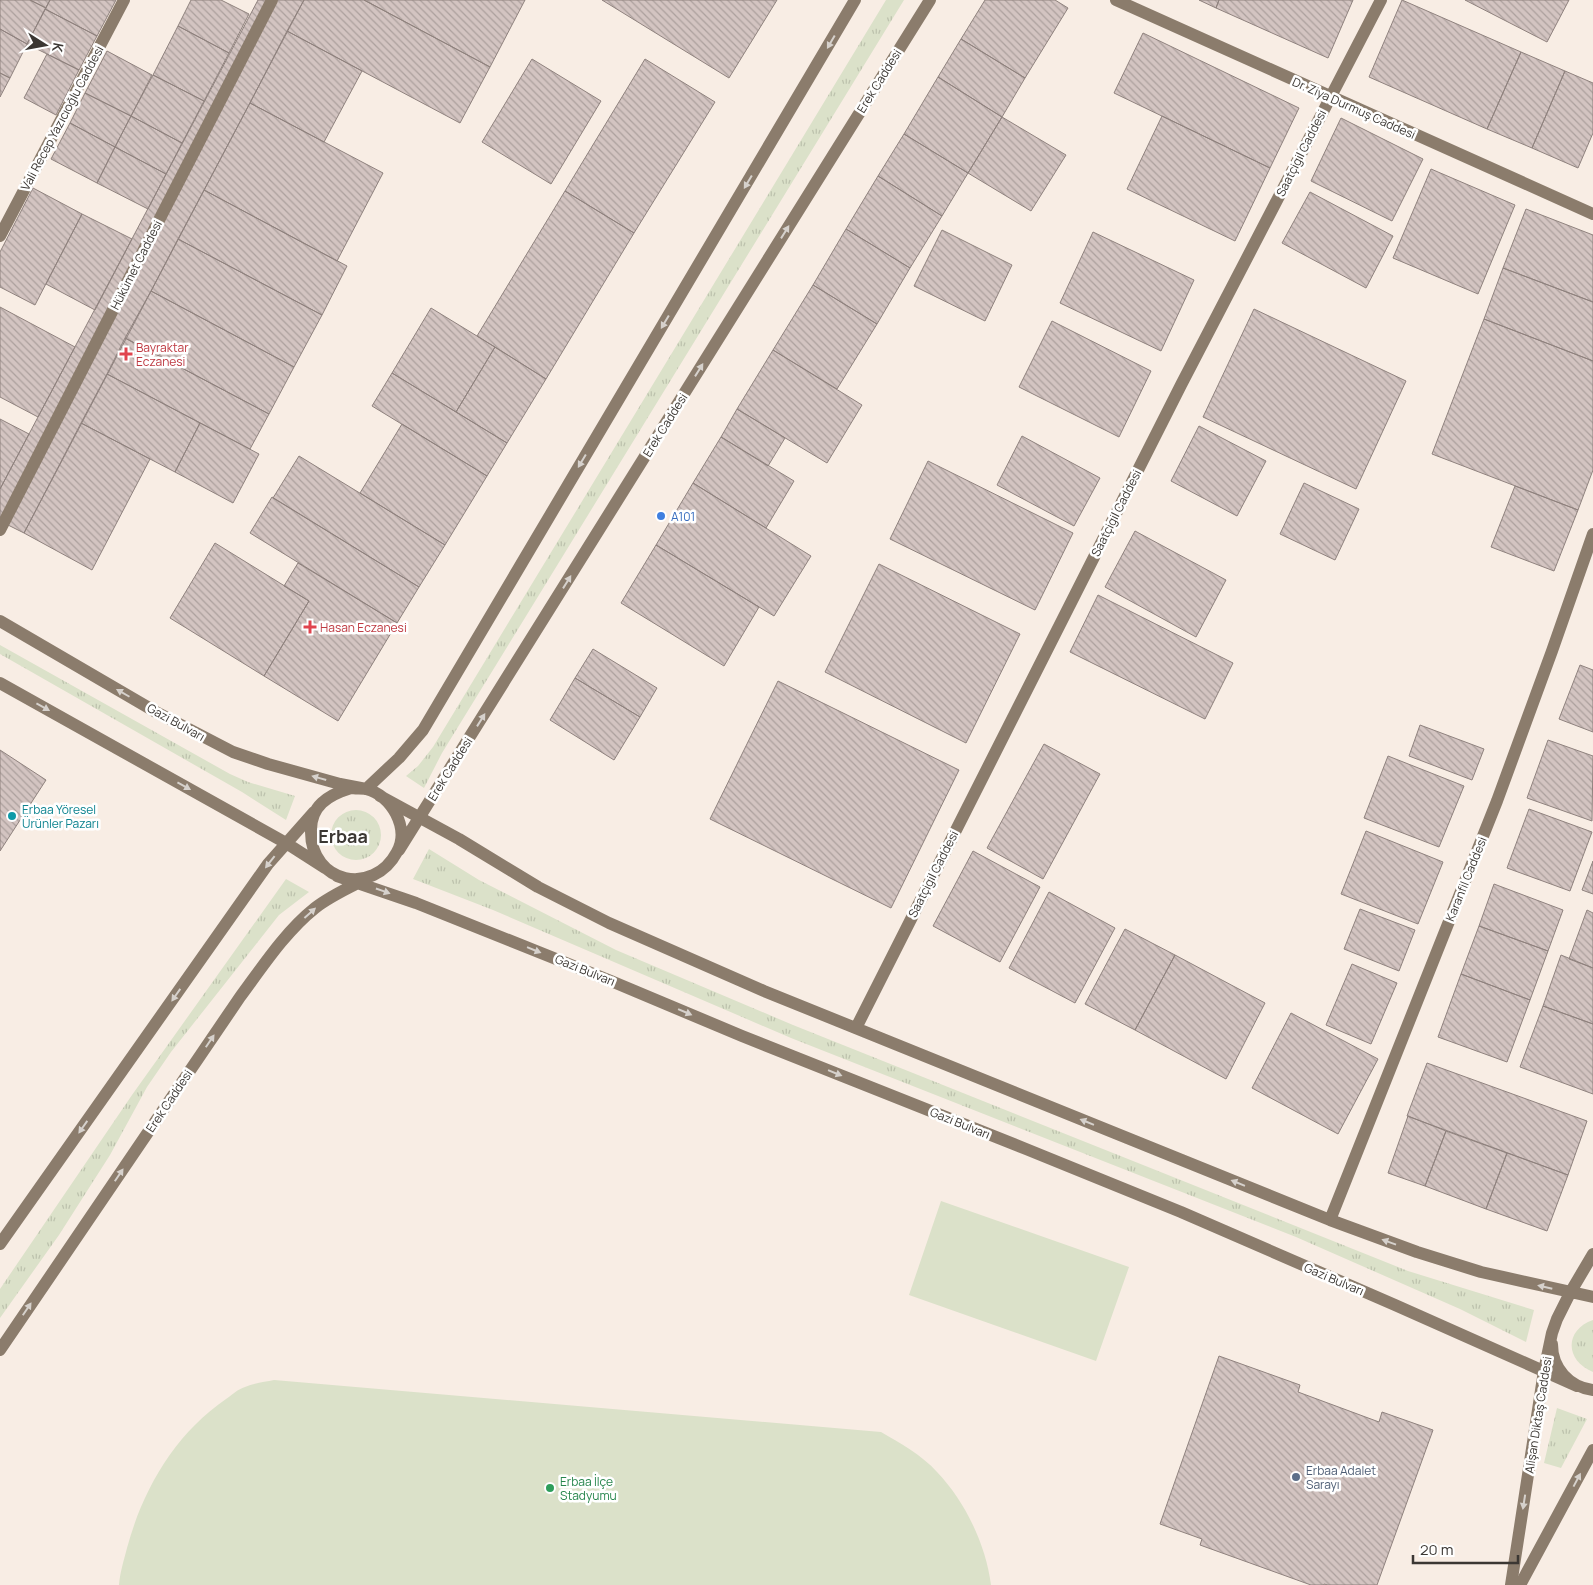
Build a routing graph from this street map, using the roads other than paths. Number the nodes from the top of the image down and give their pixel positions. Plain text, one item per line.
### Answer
1 (124, 0) edge
2 (272, 0) edge
3 (855, 0) edge
4 (930, 0) edge
5 (1116, 0) edge
6 (1381, 0) edge
7 (1330, 97) junction
8 (1593, 214) edge
9 (0, 236) edge
10 (0, 530) edge
11 (1593, 534) edge
12 (0, 621) edge
13 (0, 683) edge
14 (366, 789) junction
15 (380, 796) junction
16 (314, 812) junction
17 (420, 818) junction
18 (286, 843) junction
19 (399, 850) junction
20 (325, 868) junction
21 (361, 881) junction
22 (856, 1028) junction
23 (1330, 1220) junction
24 (0, 1244) edge
25 (1593, 1254) edge
26 (1570, 1293) junction
27 (1593, 1298) edge
28 (1552, 1333) junction
29 (0, 1350) edge
30 (1544, 1371) junction
31 (1577, 1386) junction
32 (1592, 1390) edge
33 (1593, 1450) edge
34 (1511, 1585) edge
35 (1520, 1585) edge

1 - 9 main road, Vali Recep Yazıcıoğlu Caddesi
2 - 10 main road, Hükümet Caddesi
3 -> 14 main road
17 -> 4 main road, Erek Caddesi
5 - 7 main road, Dr. Ziya Durmuş Caddesi
6 - 7 main road, Saatçigil Caddesi
7 - 8 main road, Dr. Ziya Durmuş Caddesi
7 - 22 main road, Saatçigil Caddesi
11 - 23 main road, Karanfil Caddesi
14 -> 12 main road, Gazi Bulvarı
13 -> 18 main road, Gazi Bulvarı
14 - 15 main road, Gazi Bulvarı
14 - 16 main road
15 - 17 main road, Gazi Bulvarı
15 - 19 main road, Gazi Bulvarı
16 - 18 main road
16 - 20 main road, Gazi Bulvarı
17 - 19 main road, Erek Caddesi
17 - 22 main road, Gazi Bulvarı
18 - 20 main road, Gazi Bulvarı
18 -> 24 main road
19 - 21 main road
20 - 21 main road, Gazi Bulvarı
29 -> 21 main road, Erek Caddesi
21 -> 30 main road, Gazi Bulvarı
23 -> 22 main road, Gazi Bulvarı
26 -> 23 main road, Gazi Bulvarı
25 - 26 main road, Alişan Diktaş Caddesi
26 - 27 main road, Gazi Bulvarı
26 - 28 main road, Alişan Diktaş Caddesi
27 - 28 main road, Gazi Bulvarı
28 - 30 main road, Alişan Diktaş Caddesi
28 - 31 main road, Gazi Bulvarı
30 - 31 main road, Gazi Bulvarı
30 -> 34 main road, Alişan Diktaş Caddesi
31 - 32 main road, Gazi Bulvarı
35 -> 33 main road

